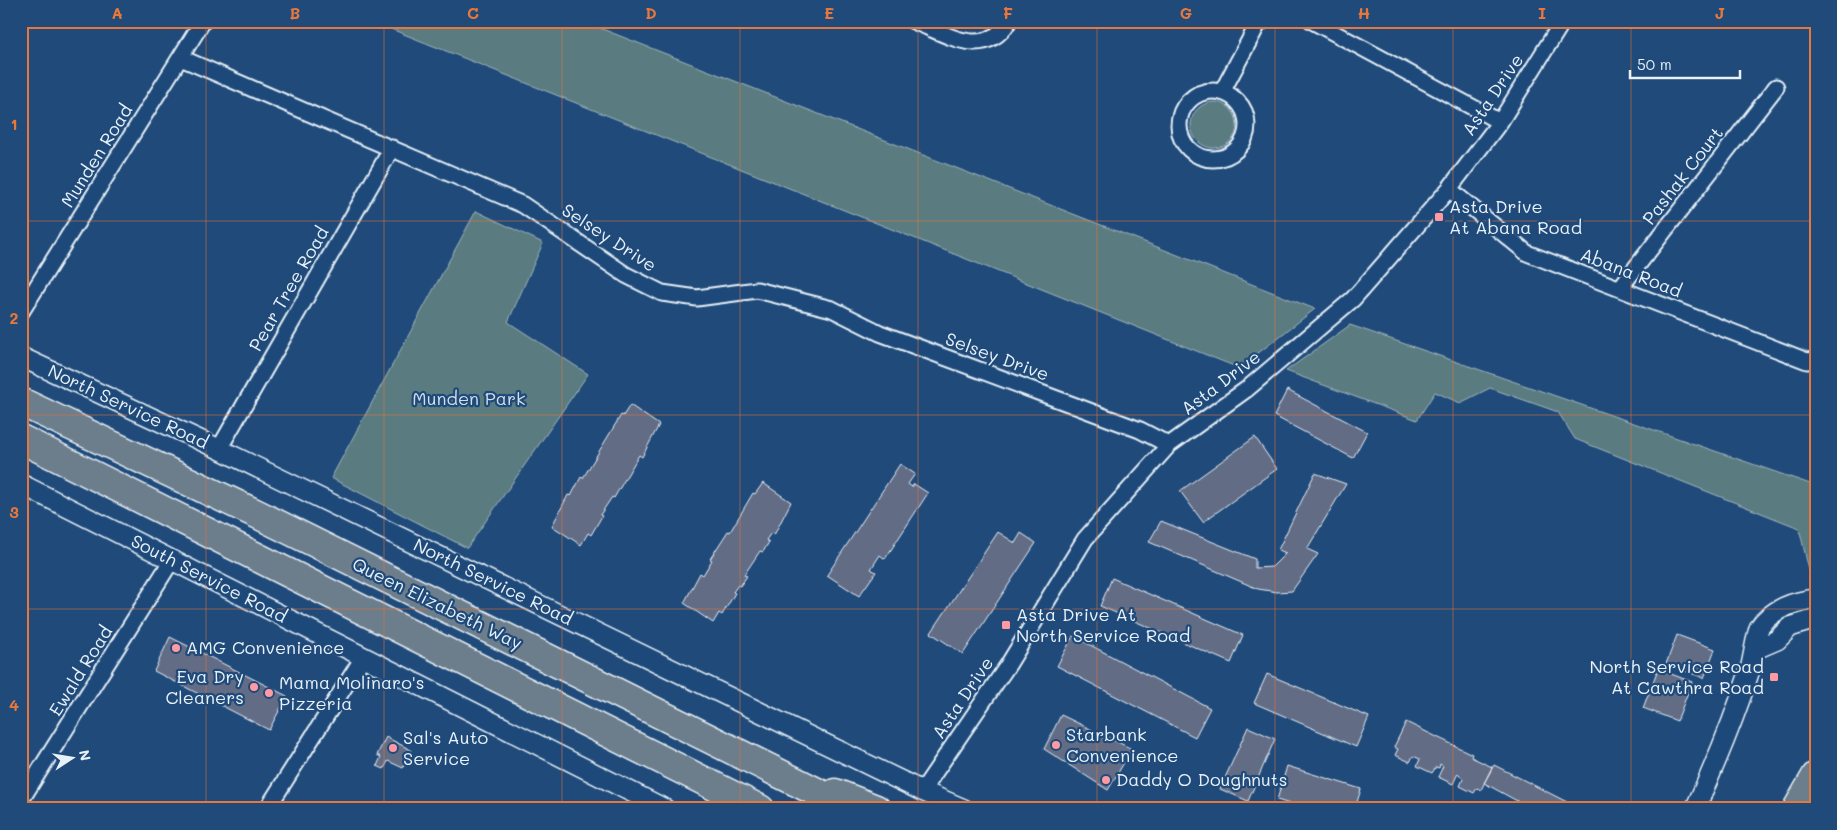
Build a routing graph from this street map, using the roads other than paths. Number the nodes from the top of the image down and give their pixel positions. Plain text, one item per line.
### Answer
1 (204, 21) edge
2 (913, 21) edge
3 (1009, 21) edge
4 (1263, 21) edge
5 (1312, 21) edge
6 (1563, 21) edge
7 (181, 58) junction
8 (1776, 87) dead end
9 (1222, 92) junction
10 (1500, 122) junction
11 (392, 148) junction
12 (1449, 189) junction
13 (1620, 288) junction
14 (21, 312) edge
15 (21, 357) edge
16 (1816, 360) edge
17 (21, 402) edge
18 (21, 439) edge
19 (1169, 445) junction
20 (219, 449) junction
21 (21, 484) edge
22 (172, 560) junction
23 (1816, 600) edge
24 (1816, 619) edge
25 (1756, 649) junction
26 (364, 656) junction
27 (773, 770) junction
28 (1816, 776) edge
29 (922, 791) junction
30 (21, 800) edge
31 (267, 809) edge
32 (665, 809) edge
33 (760, 809) edge
34 (851, 809) edge
35 (876, 809) edge
36 (964, 809) edge
37 (1695, 809) edge
38 (1797, 809) edge

1 - 7 street, Munden Road
2 - 3 street
4 - 9 street
5 - 10 street
6 - 10 street, Asta Drive
7 - 11 street, Selsey Drive
7 - 14 street, Munden Road
8 - 13 street, Pashak Court
9 - 9 street
10 - 12 street, Asta Drive
11 - 19 street, Selsey Drive
11 - 20 street, Pear Tree Road
12 - 13 street, Abana Road
12 - 19 street, Asta Drive
13 - 16 street, Abana Road
15 - 20 street, North Service Road
17 - 27 highway, Queen Elizabeth Way
18 - 33 highway, Queen Elizabeth Way
19 - 29 street, Asta Drive
20 - 29 street, North Service Road
21 - 22 street, South Service Road
22 - 26 street, South Service Road
22 - 30 street, Ewald Road
23 - 25 street
24 - 25 street
25 - 37 street
26 - 31 street
26 - 32 street, South Service Road
27 - 34 highway, Queen Elizabeth Way
27 - 35 highway
28 - 38 highway
29 - 36 street, North Service Road

